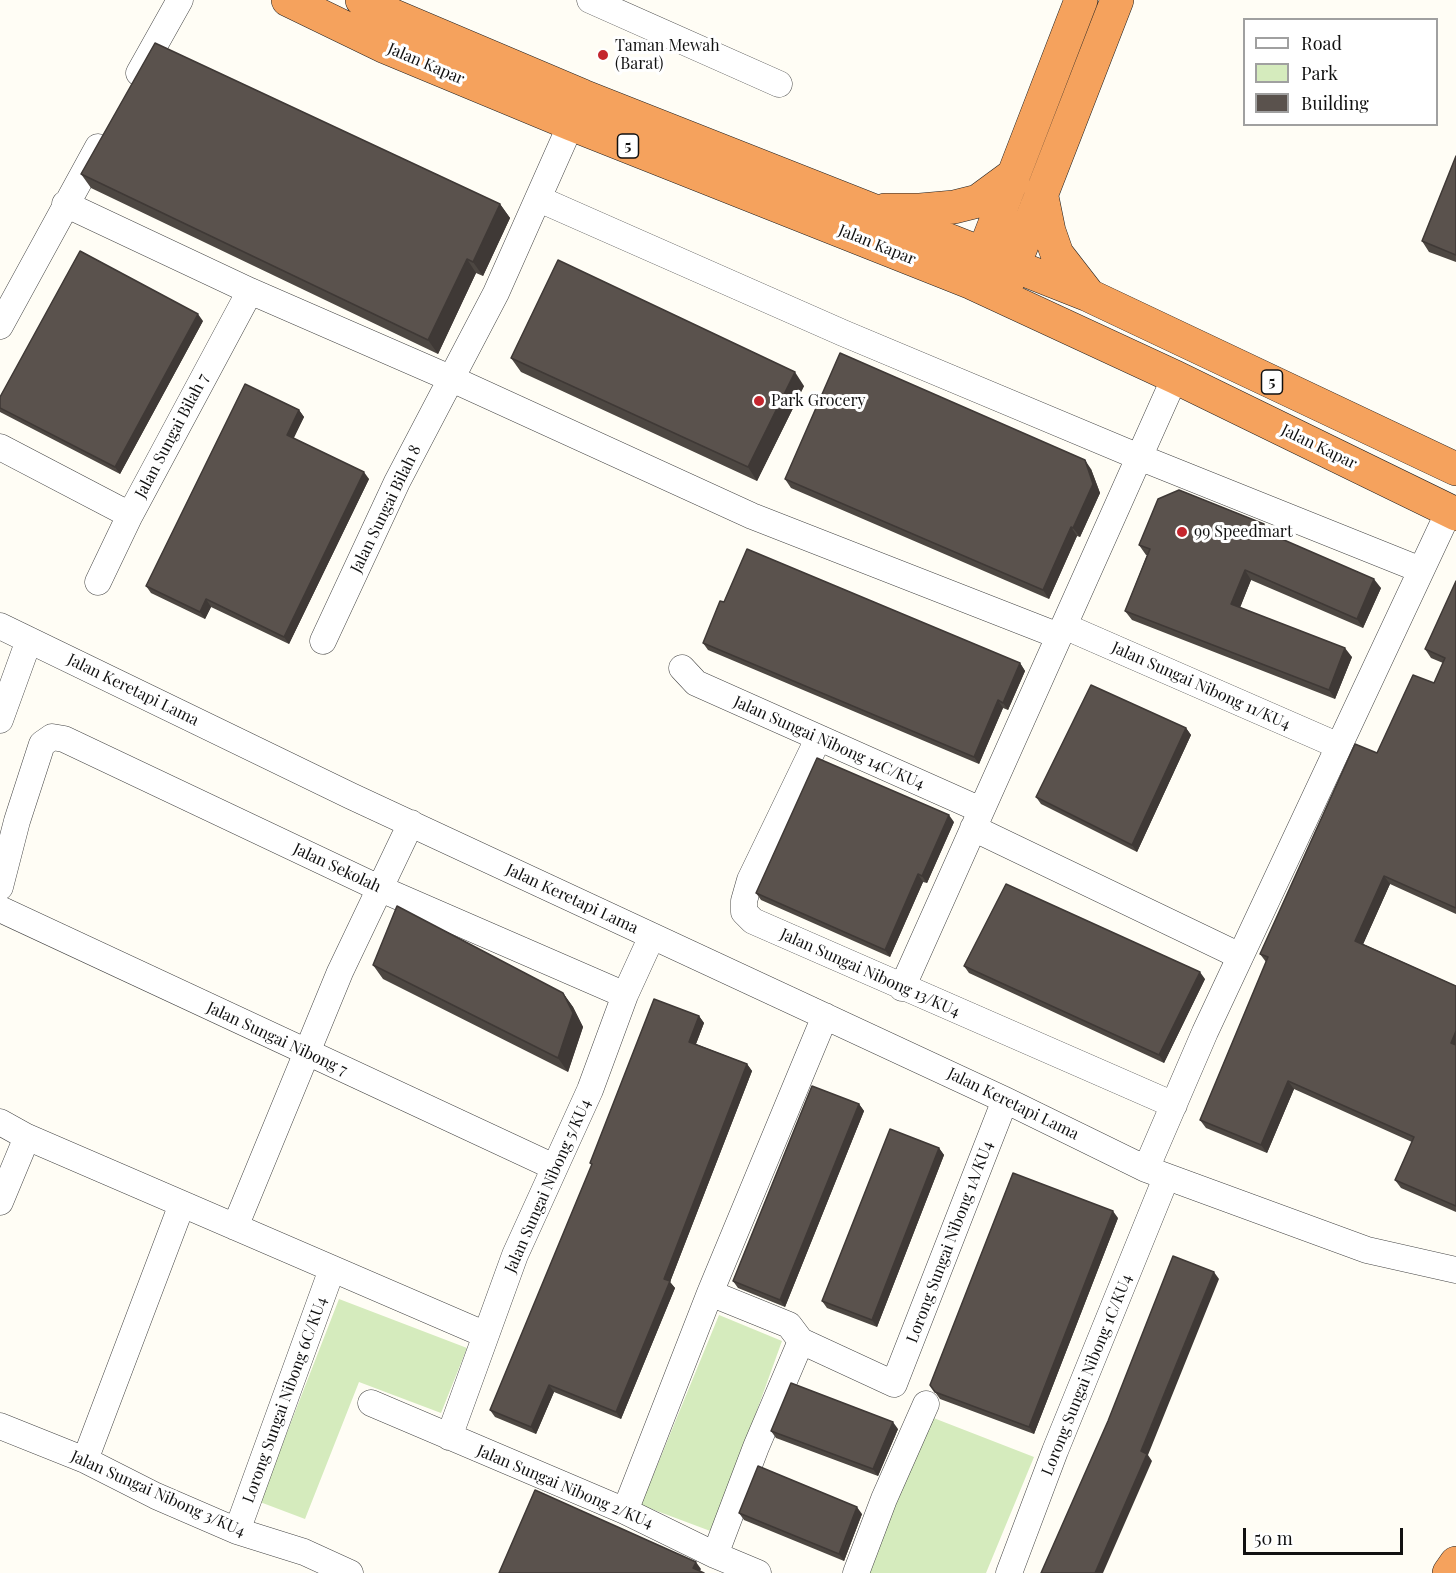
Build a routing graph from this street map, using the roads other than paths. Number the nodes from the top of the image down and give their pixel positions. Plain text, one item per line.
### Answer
1 (180, 0) edge
2 (288, 0) edge
3 (362, 0) edge
4 (590, 0) edge
5 (1081, 0) edge
6 (1117, 0) edge
7 (398, 8) edge
8 (779, 84) dead end
9 (129, 92) edge
10 (571, 124) junction
11 (106, 131) edge
12 (1012, 176) junction
13 (1041, 192) junction
14 (539, 199) junction
15 (65, 204) junction
16 (871, 210) junction
17 (1014, 265) junction
18 (977, 268) junction
19 (250, 291) junction
20 (1088, 295) junction
21 (1001, 296) junction
22 (0, 327) edge
23 (1175, 377) junction
24 (452, 379) junction
25 (0, 447) edge
26 (1139, 457) junction
27 (1456, 469) edge
28 (1453, 512) edge
29 (130, 515) junction
30 (1421, 570) junction
31 (98, 582) dead end
32 (0, 626) edge
33 (1062, 631) junction
34 (29, 640) junction
35 (323, 641) dead end
36 (682, 668) dead end
37 (0, 720) edge
38 (818, 739) junction
39 (1339, 746) junction
40 (977, 819) junction
41 (411, 824) junction
42 (0, 887) edge
43 (381, 889) junction
44 (0, 909) edge
45 (652, 936) junction
46 (1240, 956) junction
47 (902, 988) junction
48 (625, 995) junction
49 (825, 1016) junction
50 (306, 1053) junction
51 (1005, 1100) junction
52 (1174, 1106) junction
53 (0, 1122) edge
54 (27, 1137) junction
55 (554, 1167) junction
56 (1156, 1173) junction
57 (0, 1202) edge
58 (182, 1204) junction
59 (235, 1227) junction
60 (332, 1269) junction
61 (1456, 1270) edge
62 (711, 1293) junction
63 (486, 1335) junction
64 (801, 1341) junction
65 (371, 1403) dead end
66 (926, 1404) dead end
67 (0, 1426) edge
68 (449, 1437) junction
69 (85, 1460) junction
70 (625, 1511) junction
71 (237, 1531) junction
72 (716, 1555) junction
73 (1456, 1563) edge
74 (350, 1573) edge
75 (758, 1573) edge
76 (856, 1573) edge
77 (1009, 1573) edge
78 (1449, 1573) edge

1 - 9 street
2 - 10 highway, Jalan Kapar / 5
3 - 7 highway, Jalan Kapar / 5
4 - 8 street
5 - 12 highway
6 - 13 highway
7 - 16 highway, Jalan Kapar / 5
10 - 14 street, Jalan Sungai Bilah 8
10 - 18 highway, Jalan Kapar / 5
11 - 15 street
12 - 16 highway
12 - 18 highway
13 - 17 highway
13 - 20 highway
14 - 24 street, Jalan Sungai Bilah 8
14 - 26 street
15 - 19 street, Jalan Sungai Nibong 11/KU4
15 - 22 street
16 - 18 highway, Jalan Kapar / 5
17 - 18 highway, Jalan Kapar / 5
17 - 20 highway, Jalan Kapar / 5
17 - 21 highway
18 - 21 highway, Jalan Kapar / 5
19 - 24 street, Jalan Sungai Nibong 11/KU4
19 - 29 street, Jalan Sungai Bilah 7
20 - 27 highway, Jalan Kapar / 5
21 - 23 highway, Jalan Kapar / 5
23 - 26 street
23 - 28 highway, Jalan Kapar / 5
24 - 33 street, Jalan Sungai Nibong 11/KU4
24 - 35 street, Jalan Sungai Bilah 8
25 - 29 street
26 - 30 street
26 - 33 street
28 - 30 street, Lorong Sungai Nibong 1C/KU4
29 - 31 street, Jalan Sungai Bilah 7
30 - 39 street, Lorong Sungai Nibong 1C/KU4
32 - 34 street, Jalan Keretapi Lama
33 - 39 street, Jalan Sungai Nibong 11/KU4
33 - 40 street
34 - 37 street
34 - 41 street, Jalan Keretapi Lama
36 - 38 street, Jalan Sungai Nibong 14C/KU4
38 - 40 street, Jalan Sungai Nibong 14C/KU4
38 - 47 street, Jalan Sungai Nibong 13/KU4
39 - 46 street, Lorong Sungai Nibong 1C/KU4
40 - 46 street, Jalan Sungai Nibong 14C/KU4
40 - 47 street
41 - 43 street
41 - 45 street, Jalan Keretapi Lama
42 - 43 street, Jalan Sekolah
43 - 48 street, Jalan Sekolah
43 - 50 street
44 - 50 street, Jalan Sungai Nibong 7
45 - 48 street, Jalan Sungai Nibong 5/KU4
45 - 49 street, Jalan Keretapi Lama
46 - 52 street, Lorong Sungai Nibong 1C/KU4
47 - 52 street, Jalan Sungai Nibong 13/KU4
48 - 55 street, Jalan Sungai Nibong 5/KU4
49 - 51 street, Jalan Keretapi Lama
49 - 62 street
50 - 55 street, Jalan Sungai Nibong 7
50 - 59 street
51 - 56 street, Jalan Keretapi Lama
51 - 64 street, Lorong Sungai Nibong 1A/KU4
52 - 56 street, Lorong Sungai Nibong 1C/KU4
53 - 54 street
54 - 57 street
54 - 58 street
55 - 63 street, Jalan Sungai Nibong 5/KU4
56 - 61 street, Jalan Keretapi Lama
56 - 77 street, Lorong Sungai Nibong 1C/KU4
58 - 59 street
58 - 69 street
59 - 60 street
60 - 63 street
60 - 71 street, Lorong Sungai Nibong 6C/KU4
62 - 64 street
62 - 70 street
63 - 68 street, Jalan Sungai Nibong 5/KU4
64 - 72 street
65 - 68 street, Jalan Sungai Nibong 2/KU4
66 - 76 street
67 - 69 street, Jalan Sungai Nibong 3/KU4
68 - 70 street, Jalan Sungai Nibong 2/KU4
69 - 71 street, Jalan Sungai Nibong 3/KU4
70 - 72 street, Jalan Sungai Nibong 2/KU4
71 - 74 street, Jalan Sungai Nibong 3/KU4
72 - 75 street, Jalan Sungai Nibong 2/KU4
73 - 78 highway

